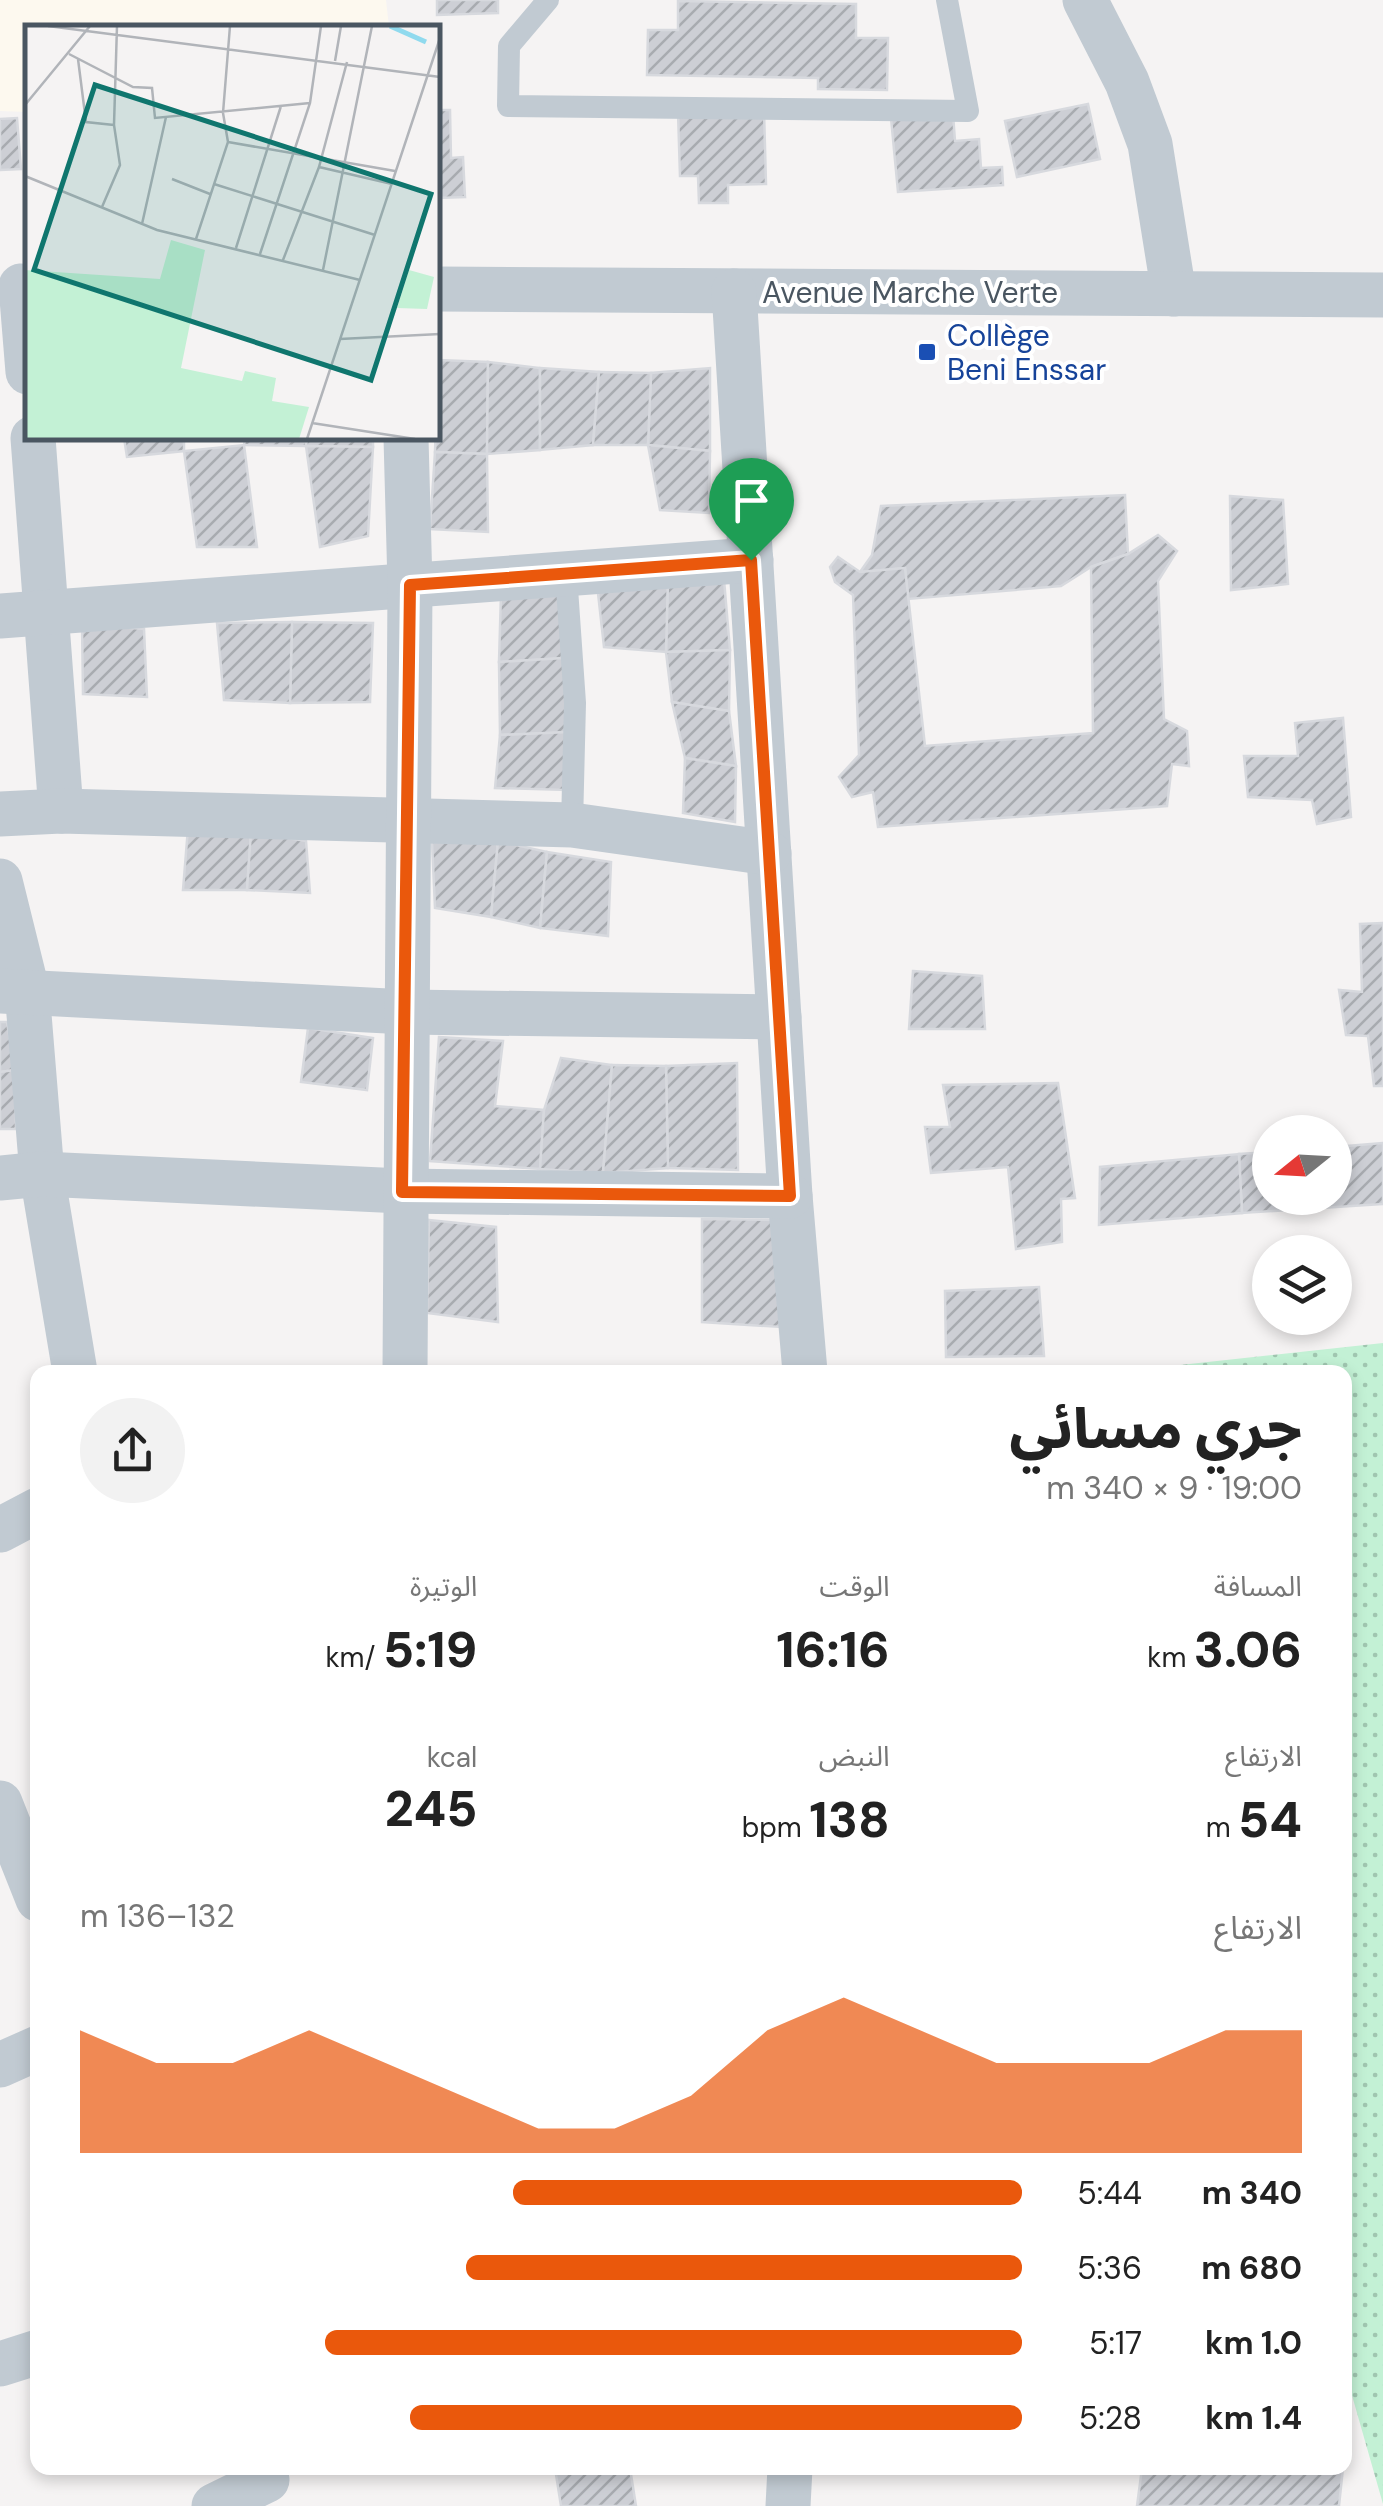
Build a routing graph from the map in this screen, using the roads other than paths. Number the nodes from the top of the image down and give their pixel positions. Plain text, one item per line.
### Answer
1 (548, 0) edge
2 (947, 0) edge
3 (1085, 0) edge
4 (16, 287) edge
5 (440, 289) edge
6 (734, 291) junction
7 (1174, 294) junction
8 (1383, 295) edge
9 (25, 351) edge
10 (33, 440) edge
11 (406, 440) edge
12 (751, 560) junction
13 (566, 574) junction
14 (410, 585) junction
15 (47, 612) junction
16 (0, 616) edge
17 (61, 811) junction
18 (0, 814) edge
19 (408, 821) junction
20 (572, 825) junction
21 (768, 853) junction
22 (0, 881) edge
23 (14, 991) edge
24 (406, 1012) junction
25 (779, 1017) junction
26 (21, 1176) edge
27 (402, 1192) junction
28 (790, 1196) junction
29 (73, 1365) edge
30 (405, 1365) edge
31 (804, 1365) edge
32 (30, 1514) edge
33 (0, 1530) edge
34 (0, 1803) edge
35 (30, 1880) edge
36 (30, 2052) edge
37 (0, 2065) edge
38 (30, 2355) edge
39 (0, 2364) edge
40 (266, 2475) edge
41 (790, 2475) edge
42 (214, 2506) edge
43 (788, 2506) edge

1 - 2 lane
3 - 7 street
4 - 9 street
5 - 6 street, Avenue Marche Verte
6 - 7 street, Avenue Marche Verte
6 - 12 street
7 - 8 street, Avenue Marche Verte
10 - 15 street
11 - 14 street
12 - 13 street
12 - 21 street
13 - 14 street
13 - 20 lane
14 - 15 street
14 - 19 street
15 - 16 street
15 - 17 street
17 - 18 street
17 - 19 street
19 - 20 street
19 - 24 street
20 - 21 street
21 - 25 street
22 - 23 street
23 - 24 street
23 - 26 street
24 - 25 street
24 - 27 street
25 - 28 street
26 - 27 street
26 - 29 street
27 - 28 street
27 - 30 street
28 - 31 street
32 - 33 street
34 - 35 street
36 - 37 street
38 - 39 street
40 - 42 street
41 - 43 street

